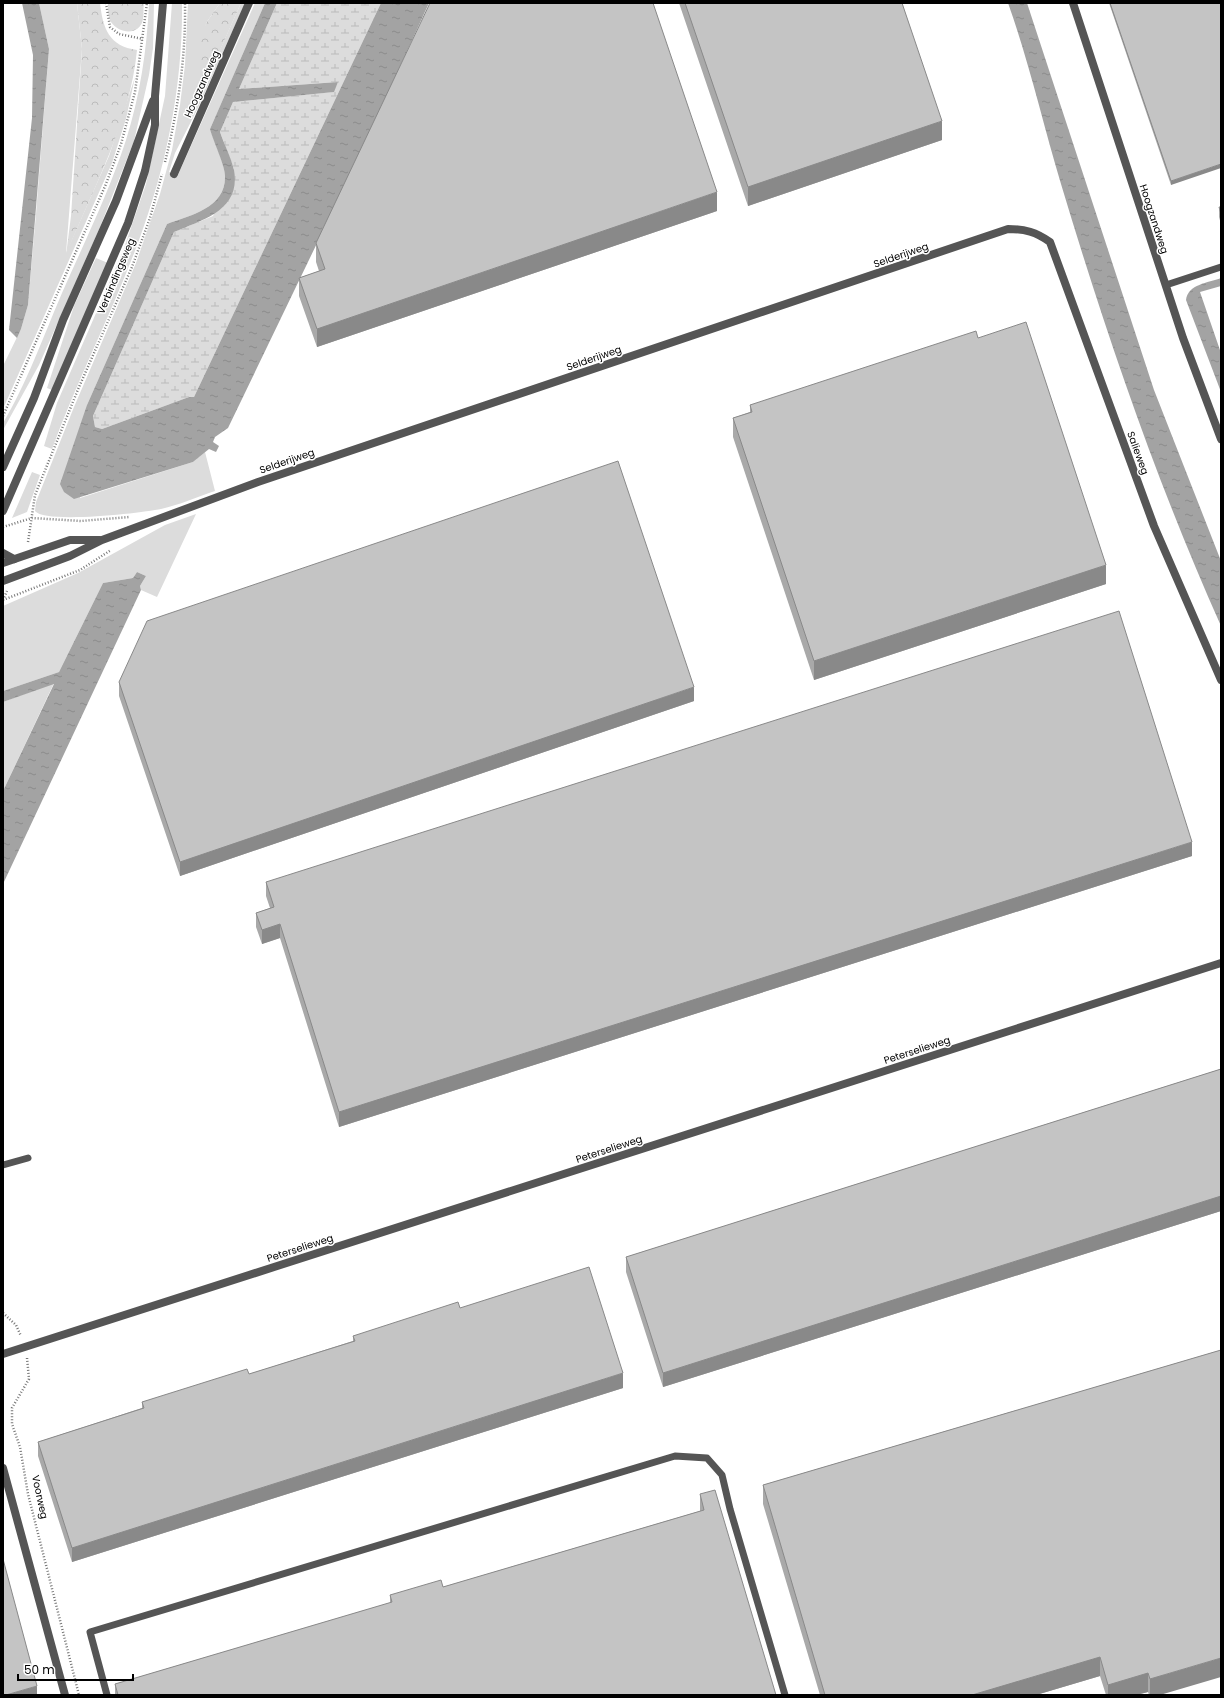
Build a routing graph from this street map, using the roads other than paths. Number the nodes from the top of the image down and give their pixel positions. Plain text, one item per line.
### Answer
1 (163, 3) edge
2 (249, 3) edge
3 (1073, 3) edge
4 (155, 96) junction
5 (174, 174) dead end
6 (1038, 233) joint
7 (1221, 267) edge
8 (1166, 285) junction
9 (1220, 434) edge
10 (3, 467) edge
11 (3, 511) edge
12 (102, 540) junction
13 (3, 553) edge
14 (14, 559) junction
15 (3, 563) edge
16 (3, 581) edge
17 (1221, 680) edge
18 (1221, 963) edge
19 (28, 1158) dead end
20 (3, 1165) edge
21 (3, 1354) edge
22 (3, 1468) edge
23 (65, 1695) edge
24 (107, 1695) edge
25 (785, 1695) edge

1 - 4 street, Verbindingsweg
2 - 5 street, Hoogzandweg
3 - 8 street, Hoogzandweg
4 - 10 street, Verbindingsweg
4 - 11 street, Verbindingsweg
6 - 12 street, Selderijweg
6 - 17 street, Salieweg
7 - 8 lane
8 - 9 street, Hoogzandweg
12 - 14 street, Selderijweg
12 - 16 street, Selderijweg
13 - 14 street
14 - 15 street, Selderijweg
18 - 21 street, Peterselieweg
19 - 20 lane
22 - 23 street
24 - 25 lane

